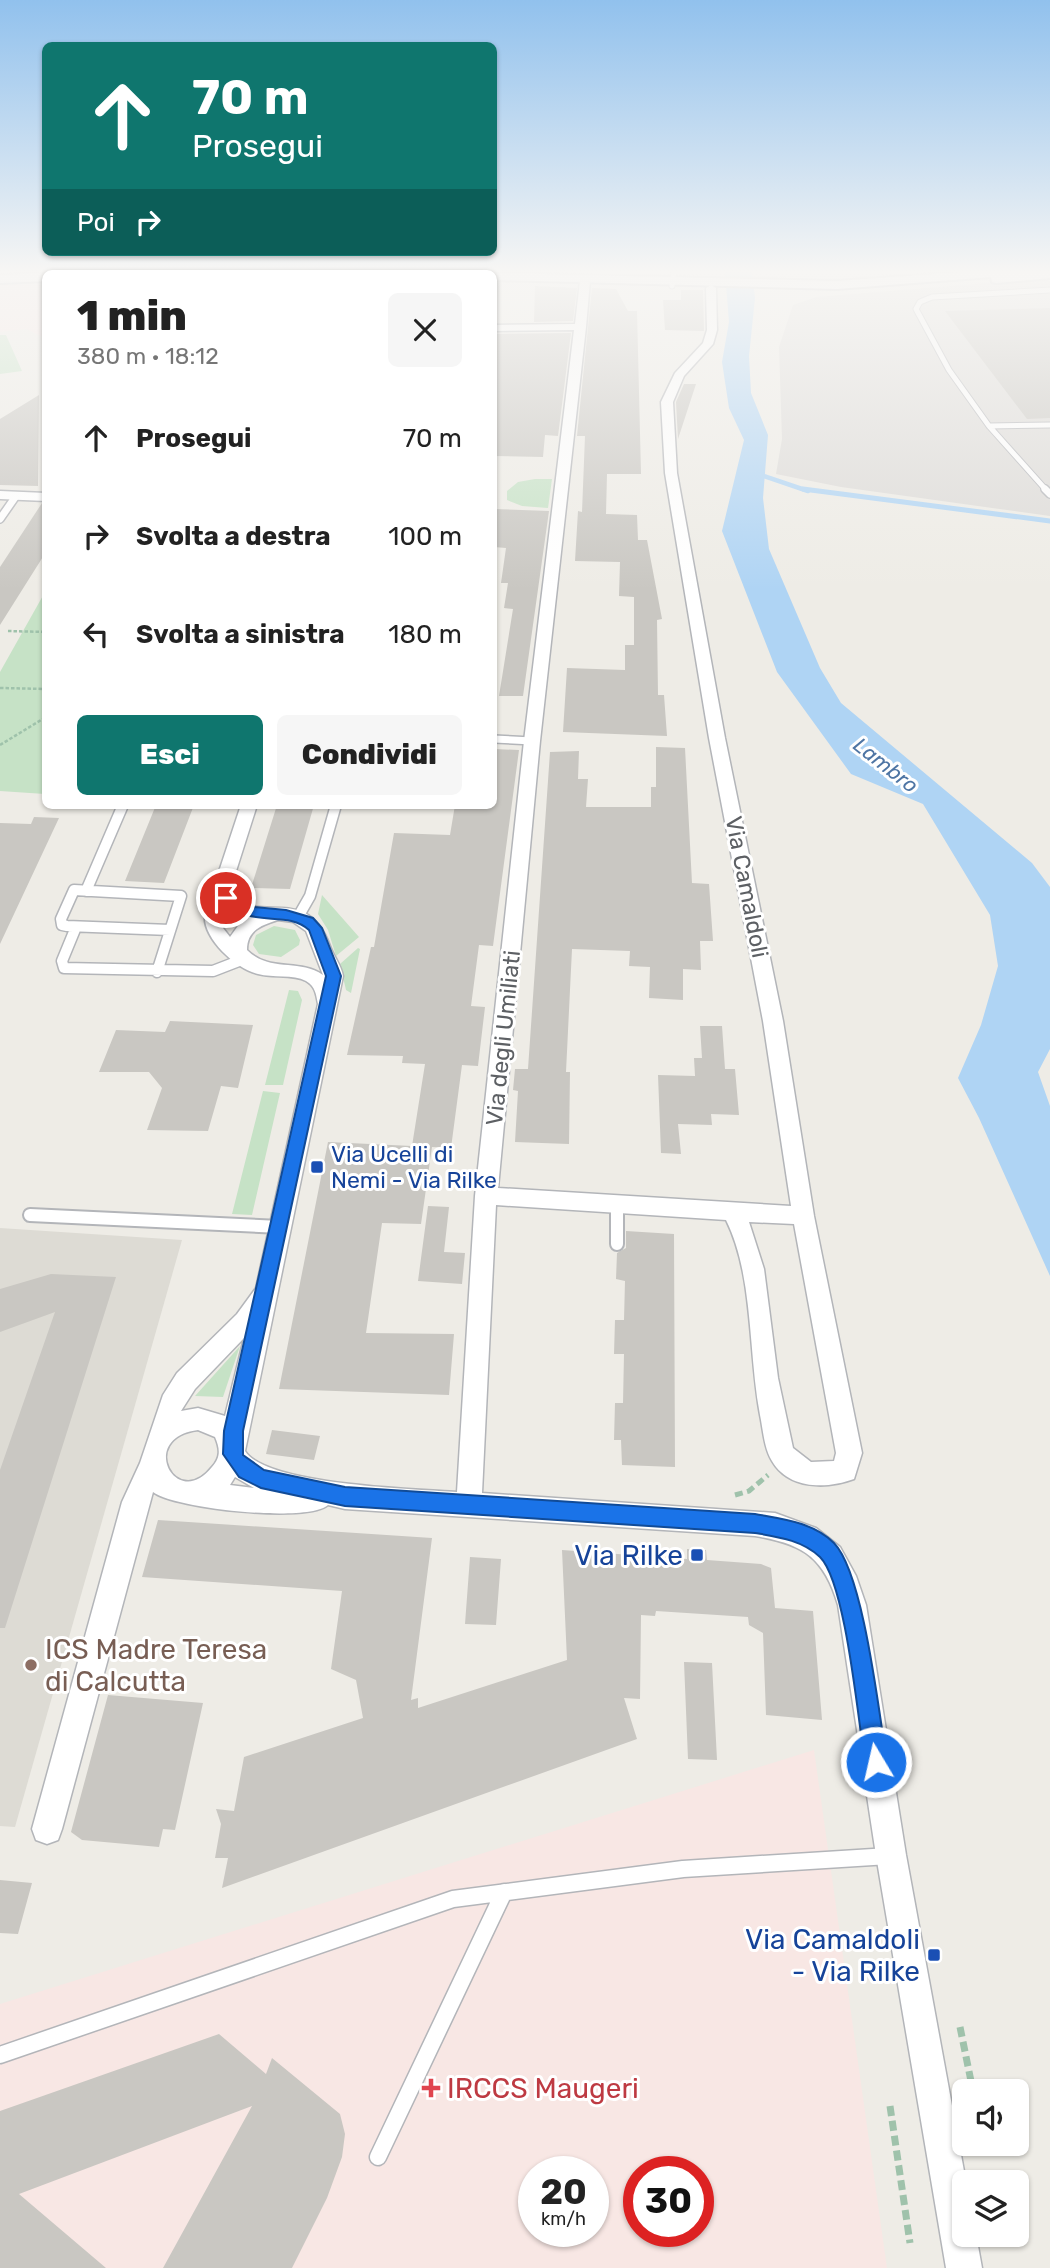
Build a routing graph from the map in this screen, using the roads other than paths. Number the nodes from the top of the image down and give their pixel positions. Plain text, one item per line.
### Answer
1 (575, 378) edge
2 (678, 378) edge
3 (955, 378) edge
4 (1050, 425) edge
5 (989, 426) junction
6 (1050, 494) edge
7 (0, 495) edge
8 (16, 496) junction
9 (42, 497) edge
10 (0, 519) edge
11 (497, 739) edge
12 (532, 741) junction
13 (121, 809) edge
14 (248, 809) edge
15 (335, 809) edge
16 (86, 891) junction
17 (222, 891) junction
18 (291, 916) junction
19 (76, 927) junction
20 (170, 930) junction
21 (318, 939) junction
22 (241, 956) junction
23 (272, 969) junction
24 (157, 972) junction
25 (328, 1006) junction
26 (486, 1196) junction
27 (617, 1203) junction
28 (732, 1211) junction
29 (30, 1215) dead end
30 (803, 1216) junction
31 (279, 1227) junction
32 (617, 1244) dead end
33 (265, 1294) junction
34 (232, 1452) junction
35 (153, 1458) junction
36 (183, 1493) junction
37 (345, 1497) junction
38 (469, 1504) junction
39 (47, 1829) dead end
40 (891, 1855) junction
41 (504, 1892) junction
42 (0, 2055) edge
43 (378, 2157) dead end
44 (956, 2265) edge

1 - 12 street, Via degli Umiliati
2 - 30 street, Via Camaldoli
3 - 5 lane
4 - 5 lane
5 - 6 lane
7 - 8 street
8 - 9 street
8 - 10 lane
11 - 12 lane
12 - 26 street, Via degli Umiliati
13 - 16 lane
14 - 17 street
15 - 18 lane
16 - 19 lane
16 - 20 lane
17 - 18 street
17 - 22 street
18 - 21 street
18 - 22 street
19 - 20 lane
19 - 24 lane
20 - 24 lane
21 - 23 street
21 - 25 street
22 - 23 street
22 - 24 lane
23 - 25 street
25 - 31 street
26 - 27 street
26 - 38 street, Via degli Umiliati
27 - 28 street
27 - 32 lane
28 - 30 street
28 - 30 street, Via Camaldoli
29 - 31 lane
31 - 33 street
33 - 34 street
33 - 35 street
34 - 35 street
34 - 36 street
34 - 37 street
35 - 36 street
35 - 39 street
36 - 37 street
37 - 38 street
38 - 40 street
40 - 41 lane
40 - 44 street
41 - 42 lane
41 - 43 lane

